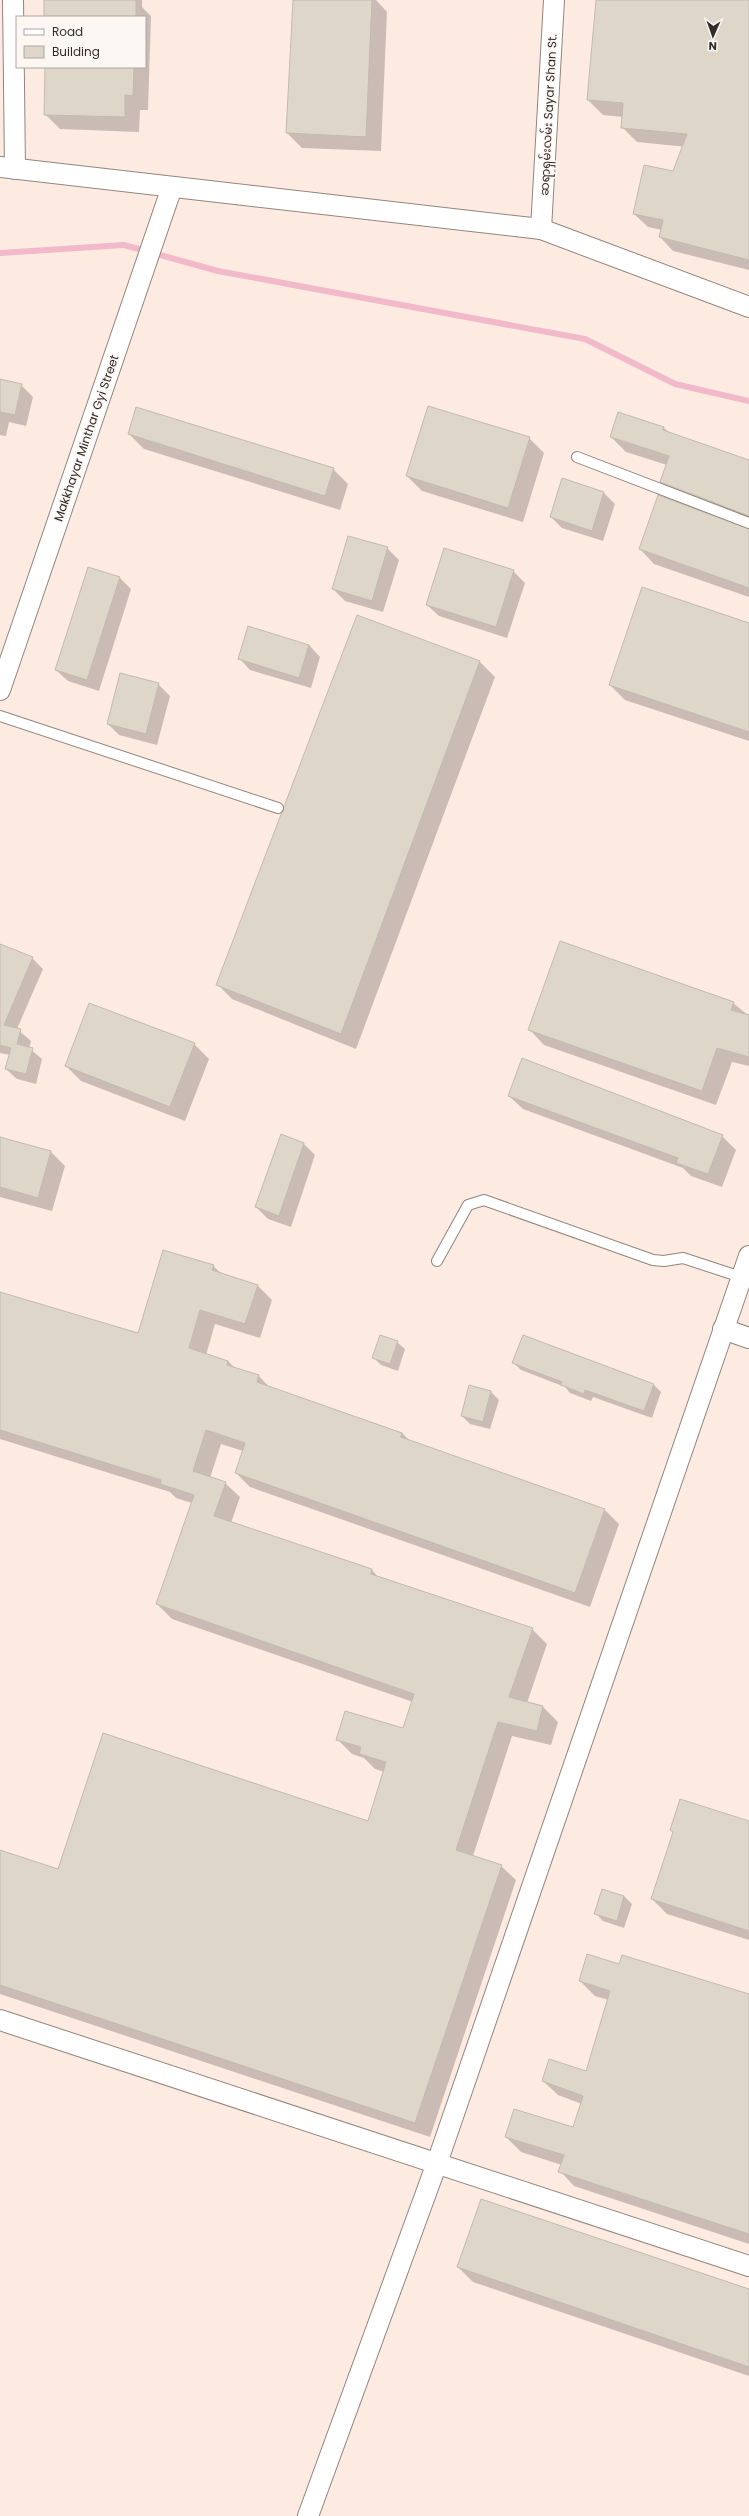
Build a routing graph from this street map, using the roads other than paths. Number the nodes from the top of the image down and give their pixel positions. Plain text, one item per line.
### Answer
1 (13, 0) edge
2 (554, 0) edge
3 (8, 168) edge
4 (172, 187) junction
5 (541, 229) junction
6 (749, 307) edge
7 (577, 458) dead end
8 (749, 523) edge
9 (0, 690) edge
10 (0, 716) edge
11 (278, 808) dead end
12 (749, 1256) edge
13 (437, 1260) dead end
14 (742, 1277) junction
15 (723, 1329) junction
16 (749, 1338) edge
17 (0, 2020) edge
18 (437, 2163) junction
19 (749, 2266) edge
20 (308, 2516) edge

1 - 3 street
2 - 5 street, ဆရာရှမ်းလမ်း Sayar Shan St.
3 - 4 street
4 - 5 street
4 - 9 street, Makkhayar Minthar Gyi Street
5 - 6 street
7 - 8 lane
10 - 11 lane
12 - 14 street
13 - 14 lane
14 - 15 street
15 - 16 street
15 - 18 street
17 - 18 street
18 - 19 street
18 - 20 street

